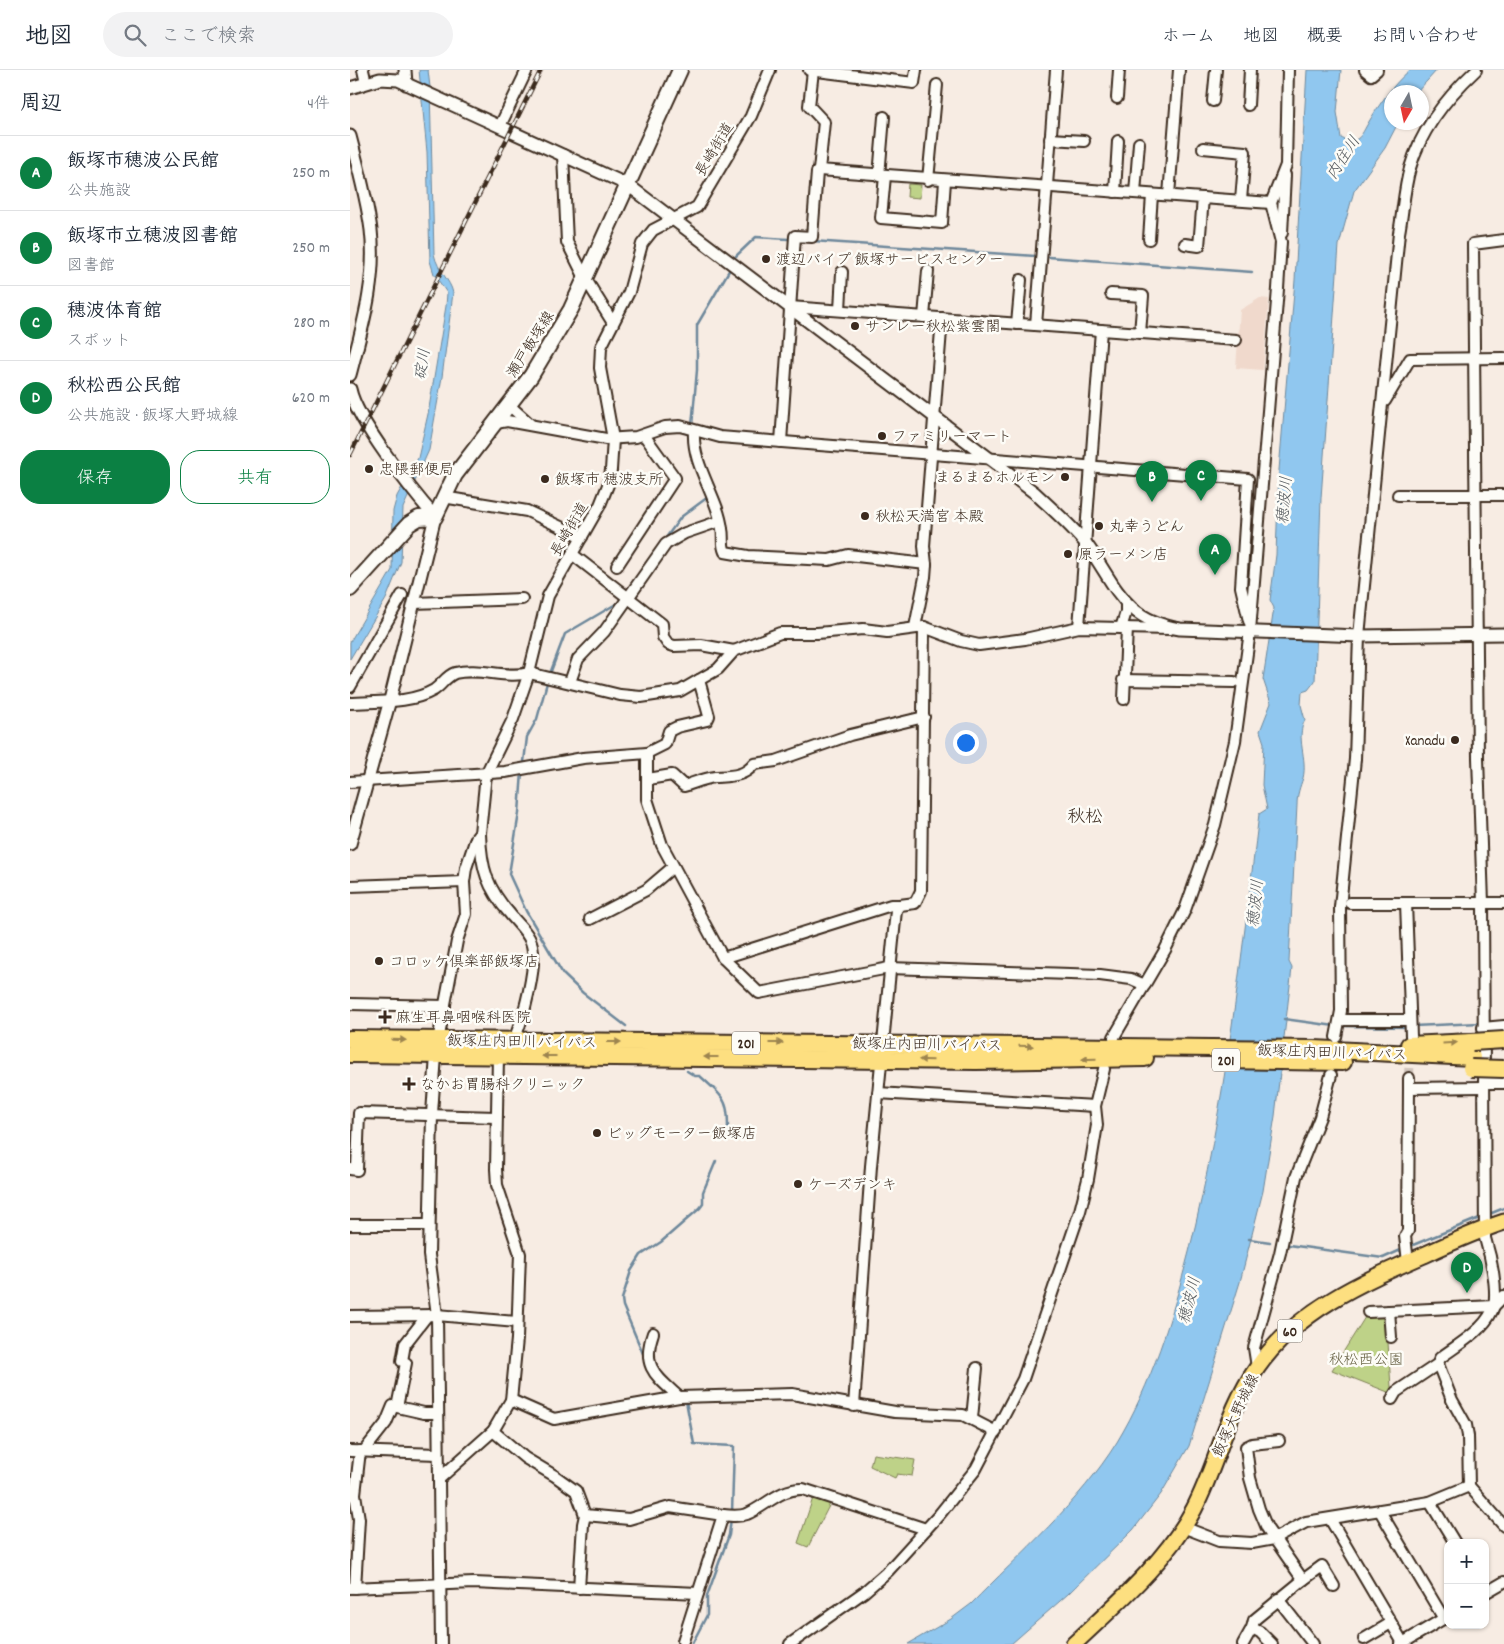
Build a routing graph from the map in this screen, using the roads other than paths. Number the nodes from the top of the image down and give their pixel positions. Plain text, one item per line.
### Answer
1 (363, 70) edge
2 (405, 70) edge
3 (527, 70) edge
4 (680, 70) edge
5 (770, 70) edge
6 (916, 70) edge
7 (1056, 70) edge
8 (1119, 70) edge
9 (1179, 70) edge
10 (1216, 70) edge
11 (1250, 70) edge
12 (1288, 70) edge
13 (1365, 70) edge
14 (1378, 70) edge
15 (1476, 70) edge
16 (811, 71) edge
17 (872, 74) edge
18 (366, 83) junction
19 (406, 84) junction
20 (937, 85) dead end
21 (350, 88) edge
22 (1117, 98) dead end
23 (1213, 101) dead end
24 (1248, 105) dead end
25 (884, 117) dead end
26 (500, 126) junction
27 (350, 136) edge
28 (1050, 139) junction
29 (1118, 141) dead end
30 (1084, 142) dead end
31 (1139, 142) dead end
32 (1203, 148) dead end
33 (563, 155) junction
34 (1286, 165) junction
35 (819, 170) junction
36 (882, 176) junction
37 (928, 180) junction
38 (945, 181) junction
39 (628, 185) junction
40 (1046, 186) junction
41 (1115, 192) junction
42 (1135, 193) junction
43 (1152, 194) junction
44 (1169, 195) junction
45 (1203, 198) junction
46 (1241, 200) junction
47 (1271, 203) junction
48 (674, 218) junction
49 (1149, 239) dead end
50 (1504, 240) edge
51 (1282, 242) junction
52 (1185, 244) dead end
53 (928, 271) dead end
54 (842, 272) dead end
55 (585, 278) junction
56 (1021, 280) dead end
57 (1111, 294) dead end
58 (790, 307) junction
59 (840, 310) junction
60 (924, 317) junction
61 (942, 318) junction
62 (613, 322) junction
63 (1018, 324) junction
64 (1036, 325) junction
65 (1101, 330) junction
66 (1140, 333) junction
67 (1236, 340) dead end
68 (1475, 358) junction
69 (1504, 358) edge
70 (350, 375) edge
71 (350, 389) edge
72 (1383, 404) junction
73 (510, 406) junction
74 (933, 416) junction
75 (496, 423) junction
76 (533, 425) junction
77 (694, 432) junction
78 (644, 435) junction
79 (612, 439) junction
80 (781, 442) junction
81 (930, 453) junction
82 (988, 459) junction
83 (1091, 466) junction
84 (1398, 495) dead end
85 (1476, 495) junction
86 (1504, 495) edge
87 (443, 497) junction
88 (436, 517) junction
89 (720, 521) junction
90 (582, 536) junction
91 (1086, 544) junction
92 (572, 554) junction
93 (926, 564) junction
94 (617, 566) dead end
95 (350, 589) edge
96 (402, 595) dead end
97 (628, 597) junction
98 (522, 599) dead end
99 (414, 603) junction
100 (1126, 603) junction
101 (920, 627) junction
102 (1079, 628) junction
103 (1124, 628) junction
104 (1180, 629) junction
105 (1251, 629) junction
106 (1478, 634) junction
107 (1504, 634) edge
108 (1359, 636) junction
109 (734, 651) junction
110 (529, 673) junction
111 (700, 680) junction
112 (1123, 680) junction
113 (570, 682) junction
114 (1234, 682) dead end
115 (350, 686) edge
116 (1124, 699) dead end
117 (390, 700) junction
118 (350, 703) edge
119 (924, 716) junction
120 (646, 753) junction
121 (486, 774) junction
122 (648, 779) junction
123 (366, 781) junction
124 (350, 782) edge
125 (480, 833) junction
126 (350, 844) edge
127 (673, 867) junction
128 (464, 882) junction
129 (350, 886) edge
130 (1350, 903) dead end
131 (1406, 903) junction
132 (1483, 903) junction
133 (1504, 903) edge
134 (900, 905) junction
135 (590, 919) dead end
136 (724, 958) junction
137 (889, 968) junction
138 (1145, 985) junction
139 (350, 1004) edge
140 (445, 1006) junction
141 (1483, 1025) junction
142 (1504, 1026) edge
143 (1114, 1037) dead end
144 (350, 1039) edge
145 (1504, 1040) edge
146 (514, 1042) junction
147 (437, 1048) junction
148 (881, 1051) junction
149 (350, 1054) edge
150 (1314, 1055) junction
151 (498, 1056) junction
152 (1472, 1058) junction
153 (1504, 1061) edge
154 (1104, 1069) dead end
155 (1504, 1069) edge
156 (1331, 1074) dead end
157 (1504, 1083) edge
158 (1484, 1085) junction
159 (878, 1092) junction
160 (1096, 1106) junction
161 (432, 1114) junction
162 (496, 1117) junction
163 (350, 1169) edge
164 (1504, 1222) edge
165 (350, 1224) edge
166 (429, 1225) junction
167 (1485, 1226) junction
168 (1408, 1259) junction
169 (1492, 1260) junction
170 (1504, 1264) edge
171 (1504, 1296) edge
172 (1494, 1306) junction
173 (1368, 1312) dead end
174 (1390, 1312) junction
175 (437, 1315) junction
176 (350, 1316) edge
177 (426, 1317) junction
178 (517, 1322) junction
179 (653, 1333) dead end
180 (1391, 1337) dead end
181 (1438, 1364) junction
182 (1257, 1367) junction
183 (977, 1368) dead end
184 (679, 1397) junction
185 (1392, 1399) dead end
186 (511, 1400) junction
187 (854, 1406) junction
188 (397, 1407) junction
189 (438, 1413) junction
190 (972, 1418) junction
191 (493, 1431) junction
192 (996, 1432) junction
193 (1279, 1441) dead end
194 (358, 1451) edge
195 (438, 1454) junction
196 (439, 1479) junction
197 (1469, 1486) junction
198 (1430, 1502) junction
199 (1380, 1511) junction
200 (585, 1515) junction
201 (724, 1515) junction
202 (1330, 1519) junction
203 (1504, 1526) edge
204 (1183, 1527) junction
205 (926, 1529) junction
206 (1274, 1539) junction
207 (1453, 1539) edge
208 (1303, 1580) junction
209 (1504, 1582) edge
210 (440, 1583) junction
211 (1334, 1586) dead end
212 (352, 1588) edge
213 (579, 1588) junction
214 (1489, 1591) edge
215 (698, 1593) junction
216 (1278, 1599) junction
217 (1444, 1615) edge
218 (1444, 1619) edge
219 (1391, 1623) junction
220 (1252, 1628) junction
221 (1364, 1639) dead end
222 (683, 1641) dead end
223 (441, 1644) edge
224 (790, 1644) edge
225 (1074, 1644) edge
226 (1243, 1644) edge
227 (1272, 1644) edge
228 (1313, 1644) edge
229 (1402, 1644) edge

1 - 18 street
2 - 19 street
3 - 26 street
4 - 39 main road, 瀬戸飯塚線
5 - 48 street, 長崎街道
6 - 17 street
7 - 28 street
8 - 22 street
9 - 44 street
10 - 23 street
11 - 24 street
12 - 34 street
13 - 14 street
15 - 72 street
16 - 17 street
16 - 35 street
18 - 19 street
18 - 21 street
19 - 26 street
20 - 37 street
25 - 36 street
26 - 33 street
27 - 70 street
28 - 30 street
28 - 40 street
29 - 41 street
31 - 42 street
32 - 46 street
33 - 39 street
33 - 55 street
34 - 47 street
34 - 51 street
35 - 36 street
35 - 58 street
36 - 37 street
36 - 38 street
37 - 38 street
38 - 40 street
39 - 48 street
39 - 55 main road, 瀬戸飯塚線
40 - 41 street
40 - 64 street
41 - 42 street
42 - 43 street
43 - 44 street
43 - 49 street
44 - 45 street
45 - 46 street
45 - 52 street
46 - 47 street
47 - 51 street
48 - 58 street
48 - 62 street, 長崎街道
50 - 68 street
51 - 105 street
53 - 60 street
54 - 59 street
55 - 62 street
55 - 73 main road, 瀬戸飯塚線
56 - 63 street
57 - 66 street
58 - 59 street
58 - 74 street
58 - 80 street
59 - 60 street
60 - 61 street
61 - 63 street
61 - 74 street
62 - 79 street, 長崎街道
63 - 64 street
64 - 65 street
65 - 66 street
65 - 83 street
66 - 67 street
68 - 69 street
68 - 72 street
68 - 85 street
71 - 88 street
72 - 108 street
73 - 75 main road, 瀬戸飯塚線
73 - 76 street
74 - 81 street
74 - 82 street
75 - 76 street
75 - 87 main road, 瀬戸飯塚線
76 - 79 street
77 - 78 street
77 - 80 street
77 - 89 street
78 - 79 street
78 - 94 street
79 - 90 street, 長崎街道
80 - 81 street
81 - 82 street
81 - 93 street
82 - 83 street
82 - 91 street
83 - 91 street
83 - 105 street
84 - 85 street
85 - 86 street
85 - 106 street
87 - 88 main road, 瀬戸飯塚線
87 - 90 street
88 - 95 main road
88 - 99 street
89 - 93 street
89 - 97 street
90 - 92 street, 長崎街道
91 - 100 street
91 - 102 street
92 - 97 street
92 - 110 street, 長崎街道
93 - 101 street
96 - 115 street
97 - 109 street
97 - 113 street
98 - 99 street
99 - 117 street
100 - 103 street
100 - 104 street
101 - 102 street
101 - 109 street
101 - 119 street
102 - 103 street
103 - 104 street
103 - 112 street
104 - 105 street
105 - 108 street
105 - 138 street
106 - 107 street
106 - 108 street
106 - 132 street
108 - 131 street
109 - 111 street
110 - 113 street
110 - 117 street
110 - 121 street, 長崎街道
111 - 113 street
111 - 120 street
112 - 114 street
112 - 116 street
117 - 118 street
117 - 123 street
119 - 122 street
119 - 134 street
120 - 121 street
120 - 122 street
121 - 123 street
121 - 125 street, 長崎街道
122 - 127 street
123 - 124 street
123 - 126 street
125 - 128 street, 長崎街道
125 - 146 street
127 - 135 street
127 - 136 street
128 - 129 street
128 - 140 street, 長崎街道
130 - 131 street
131 - 132 street
132 - 133 street
132 - 141 street
134 - 136 street
134 - 137 street
136 - 137 street
137 - 138 street
137 - 148 street
138 - 143 street
139 - 140 street
140 - 147 street, 長崎街道
141 - 142 street
141 - 158 street
144 -> 147 highway, 飯塚庄内田川バイパス / 201
145 - 152 highway, bridge
146 - 147 highway, 飯塚庄内田川バイパス / 201
146 -> 148 highway, 飯塚庄内田川バイパス / 201
146 - 151 street
147 - 149 highway, 飯塚庄内田川バイパス / 201
147 - 151 highway, 飯塚庄内田川バイパス / 201
147 - 161 street, 長崎街道
148 - 150 highway, 飯塚庄内田川バイパス / 201
148 -> 151 highway, 飯塚庄内田川バイパス / 201
148 - 159 street
150 -> 152 highway, 飯塚庄内田川バイパス / 201
150 - 152 highway, 飯塚庄内田川バイパス / 201
151 - 162 street
152 - 153 highway, 飯塚庄内田川バイパス / 201
152 - 155 highway, bridge
154 - 160 street
156 - 182 street
157 - 158 street
158 - 167 street
158 - 168 street
159 - 160 street
159 - 187 street
160 - 192 street
161 - 162 street
161 - 163 street
161 - 166 street, 長崎街道
162 - 178 street
164 - 167 main road, 飯塚大野城線 / 60
165 - 166 street
166 - 175 street, 長崎街道
167 - 168 main road, 飯塚大野城線 / 60
167 - 169 street
168 - 182 main road, 飯塚大野城線 / 60
169 - 170 street
169 - 172 street
171 - 172 street
172 - 174 street
172 - 181 street
173 - 174 street
174 - 180 street
175 - 177 street
175 - 178 street
175 - 189 street, 長崎街道
176 - 177 street
177 - 188 street
178 - 186 street
179 - 184 street
181 - 185 street
181 - 197 street
182 - 204 main road, 飯塚大野城線 / 60
183 - 190 street
184 - 186 street
184 - 187 street
186 - 191 street
187 - 190 street
188 - 189 street
188 - 194 street
189 - 195 street, 長崎街道
190 - 192 street
191 - 196 street
191 - 200 street
192 - 205 street
193 - 206 street
194 - 195 street
194 - 212 street
195 - 196 street, 長崎街道
196 - 210 street, 長崎街道
197 - 198 street
197 - 203 street
198 - 199 street
198 - 207 street
199 - 202 street
199 - 217 street
200 - 201 street
200 - 213 street
201 - 205 street
201 - 215 street
202 - 206 street
202 - 219 street
204 - 206 street
204 - 225 main road, 飯塚大野城線 / 60
205 - 224 street
206 - 208 street
208 - 211 street
208 - 216 street
209 - 214 street
210 - 212 street
210 - 213 street
210 - 223 street, 長崎街道
213 - 215 street
215 - 222 street
216 - 220 street
216 - 228 street
218 - 229 street
219 - 221 street
219 - 229 street
220 - 226 street
220 - 227 street

